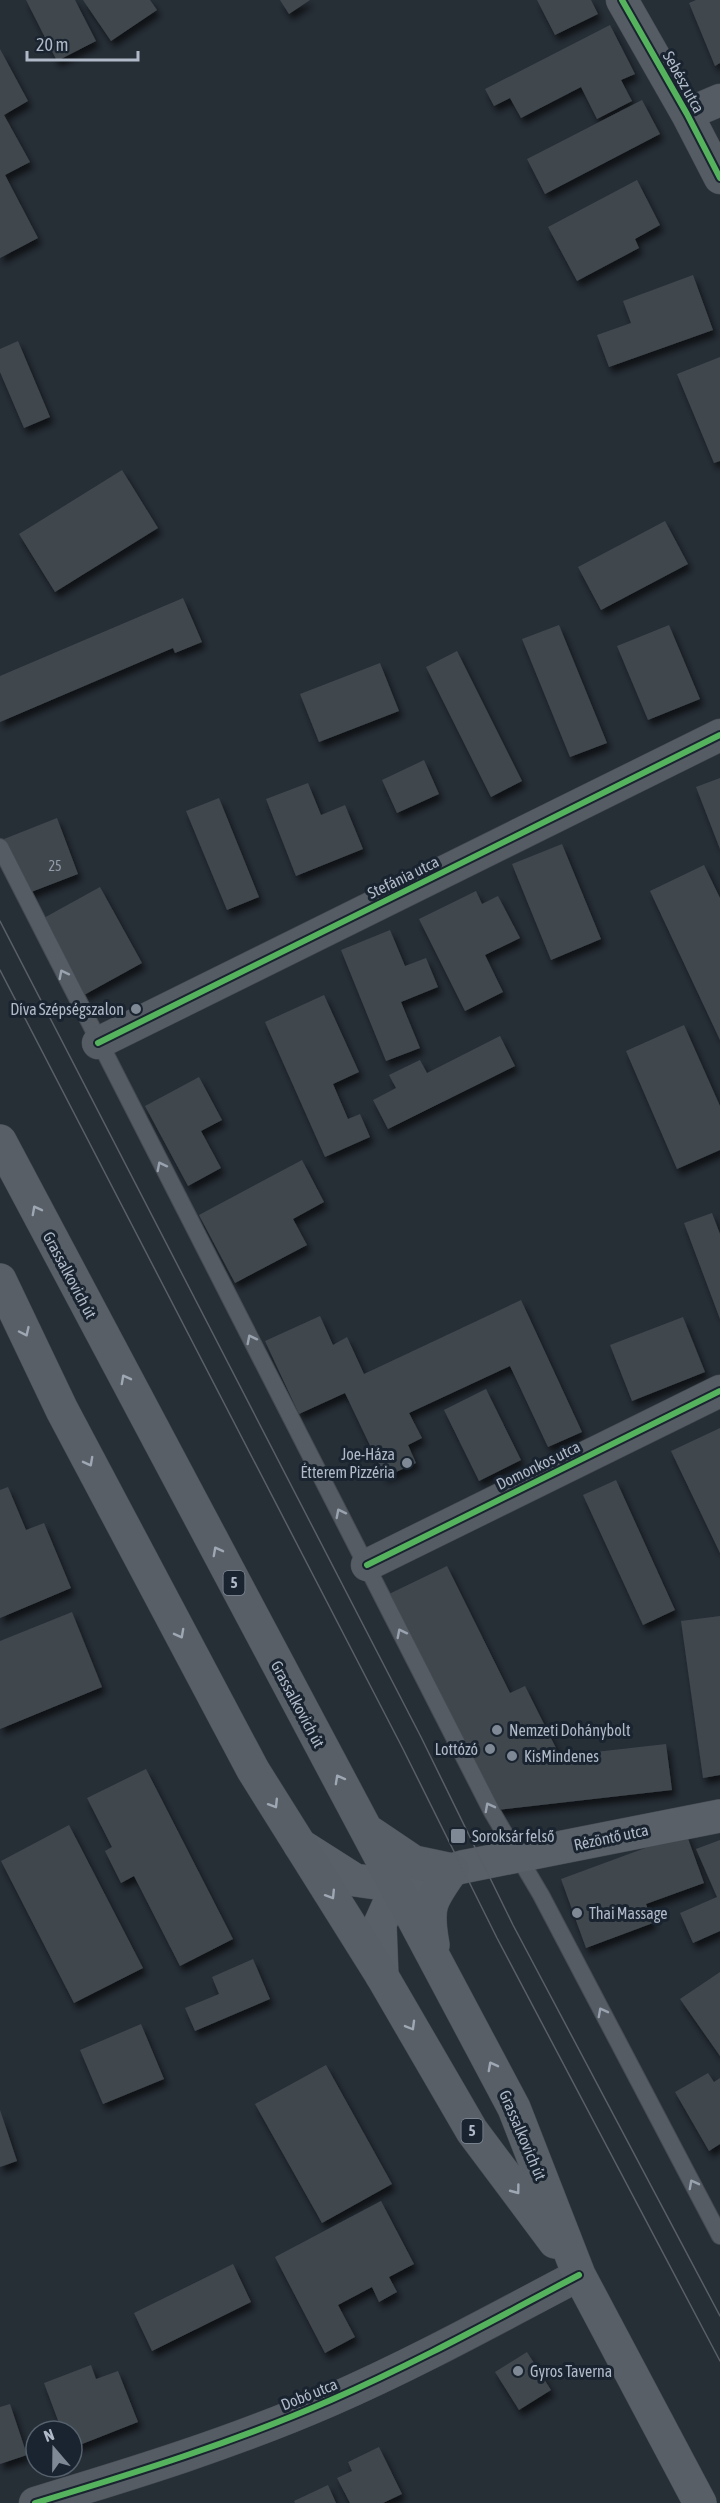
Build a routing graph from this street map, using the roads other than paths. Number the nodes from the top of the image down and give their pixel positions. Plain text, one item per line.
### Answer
1 (622, 0) edge
2 (720, 100) edge
3 (687, 114) junction
4 (720, 178) edge
5 (720, 735) edge
6 (0, 847) edge
7 (98, 1043) junction
8 (0, 1141) edge
9 (0, 1280) edge
10 (720, 1391) edge
11 (367, 1565) junction
12 (720, 1815) edge
13 (366, 1830) junction
14 (300, 1845) junction
15 (519, 1857) junction
16 (452, 1870) junction
17 (397, 1886) junction
18 (436, 1958) junction
19 (382, 1976) junction
20 (720, 2236) edge
21 (579, 2275) junction
22 (34, 2503) edge
23 (700, 2503) edge

1 - 3 street, Sebész utca
2 - 3 street
3 - 4 street, Sebész utca
5 - 7 street, Stefánia utca
7 -> 6 lane
11 -> 7 lane
13 -> 8 main road, Grassalkovich út / 5
9 -> 14 main road, Grassalkovich út / 5
10 - 11 street, Domonkos utca
15 -> 11 lane
12 - 15 main road, Rézöntő utca
13 - 16 main road
13 - 17 main road, Grassalkovich út / 5
14 - 17 main road
14 -> 19 main road, Grassalkovich út / 5
15 - 16 main road, Rézöntő utca
20 -> 15 lane
16 - 17 main road, Rézöntő utca
16 - 18 main road
17 - 18 main road, Grassalkovich út / 5
17 - 19 main road
21 -> 18 main road, Grassalkovich út / 5
19 -> 21 main road, Grassalkovich út / 5
21 - 22 street, Dobó utca
21 - 23 main road, Grassalkovich út / 5

